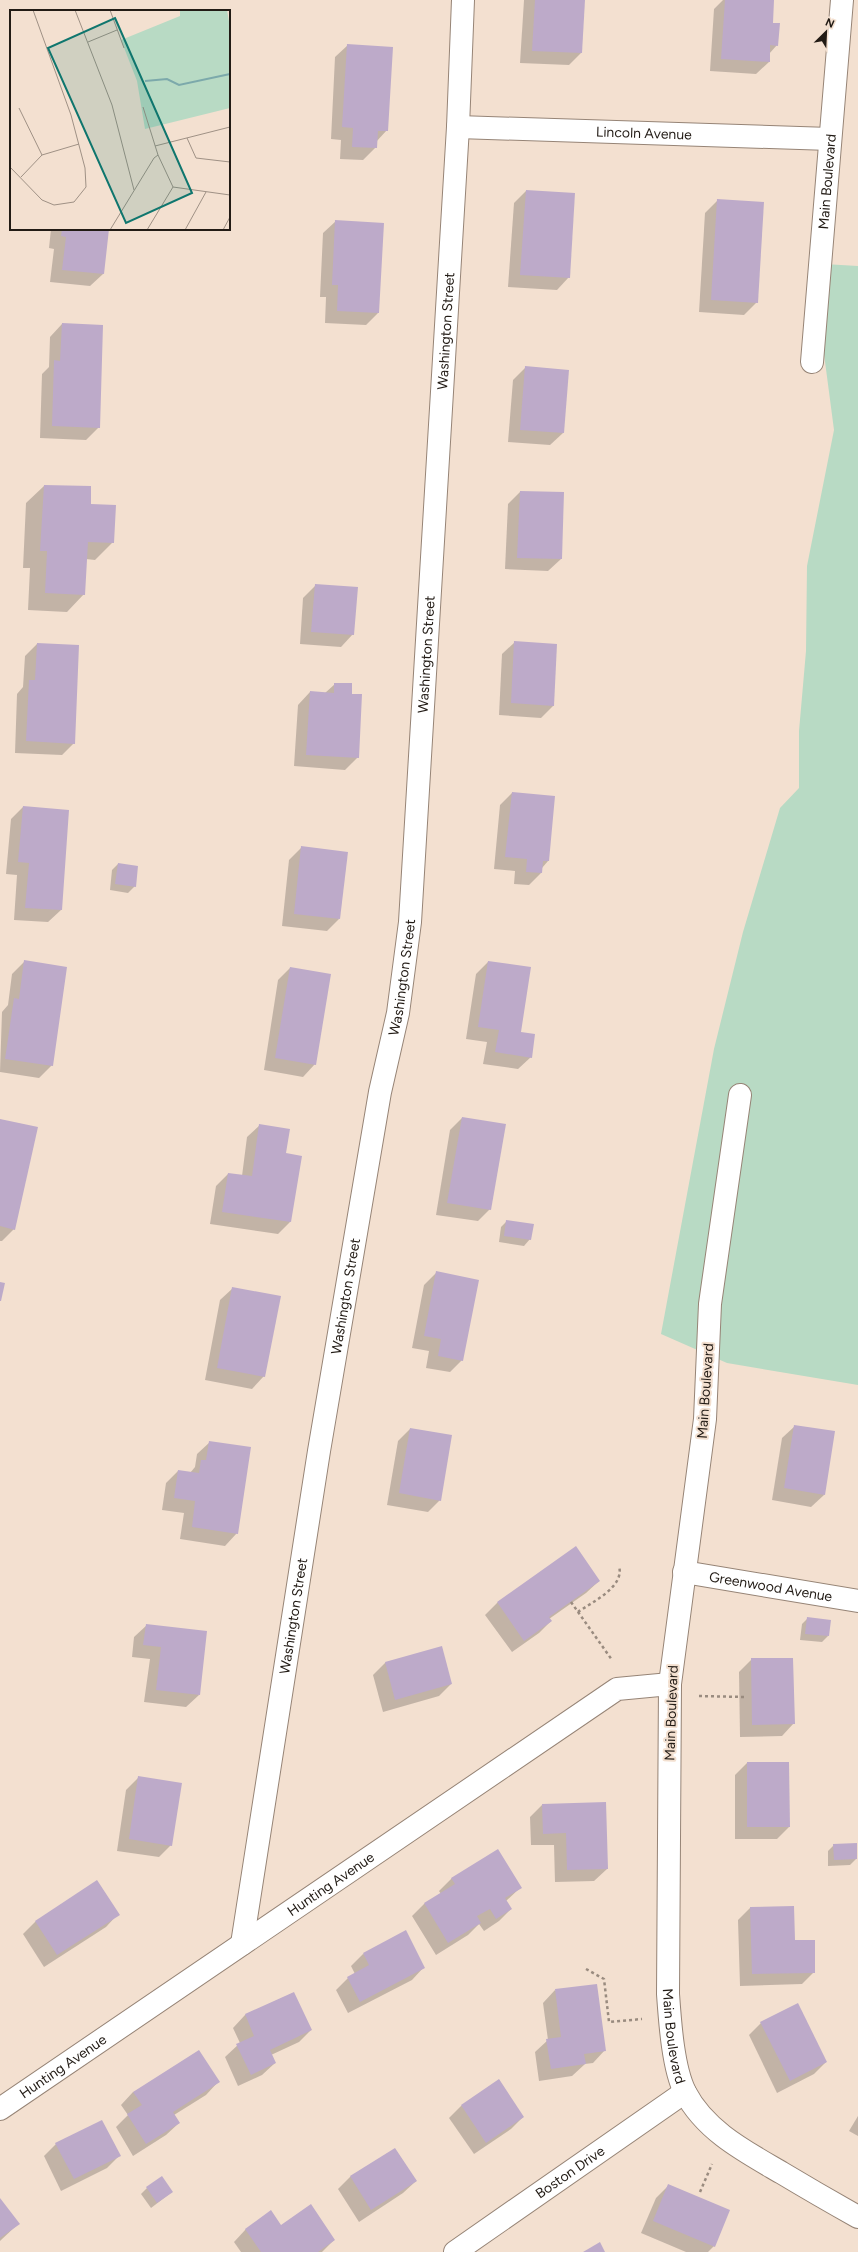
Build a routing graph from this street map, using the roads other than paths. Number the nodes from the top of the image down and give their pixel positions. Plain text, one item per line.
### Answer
1 (462, 0) edge
2 (842, 0) edge
3 (458, 127) junction
4 (830, 139) junction
5 (812, 362) dead end
6 (740, 1095) dead end
7 (684, 1572) junction
8 (858, 1601) edge
9 (670, 1689) junction
10 (242, 1944) junction
11 (685, 2092) junction
12 (0, 2109) edge
13 (858, 2217) edge
14 (455, 2252) edge

1 - 3 street, Washington Street
2 - 4 street, Main Boulevard
3 - 4 street, Lincoln Avenue
3 - 10 street, Washington Street
4 - 5 street, Main Boulevard
6 - 7 street, Main Boulevard
7 - 8 street, Greenwood Avenue
7 - 9 street, Main Boulevard
9 - 10 street, Hunting Avenue
9 - 11 street, Main Boulevard
10 - 12 street, Hunting Avenue
11 - 13 street, Main Boulevard
11 - 14 street, Boston Drive

